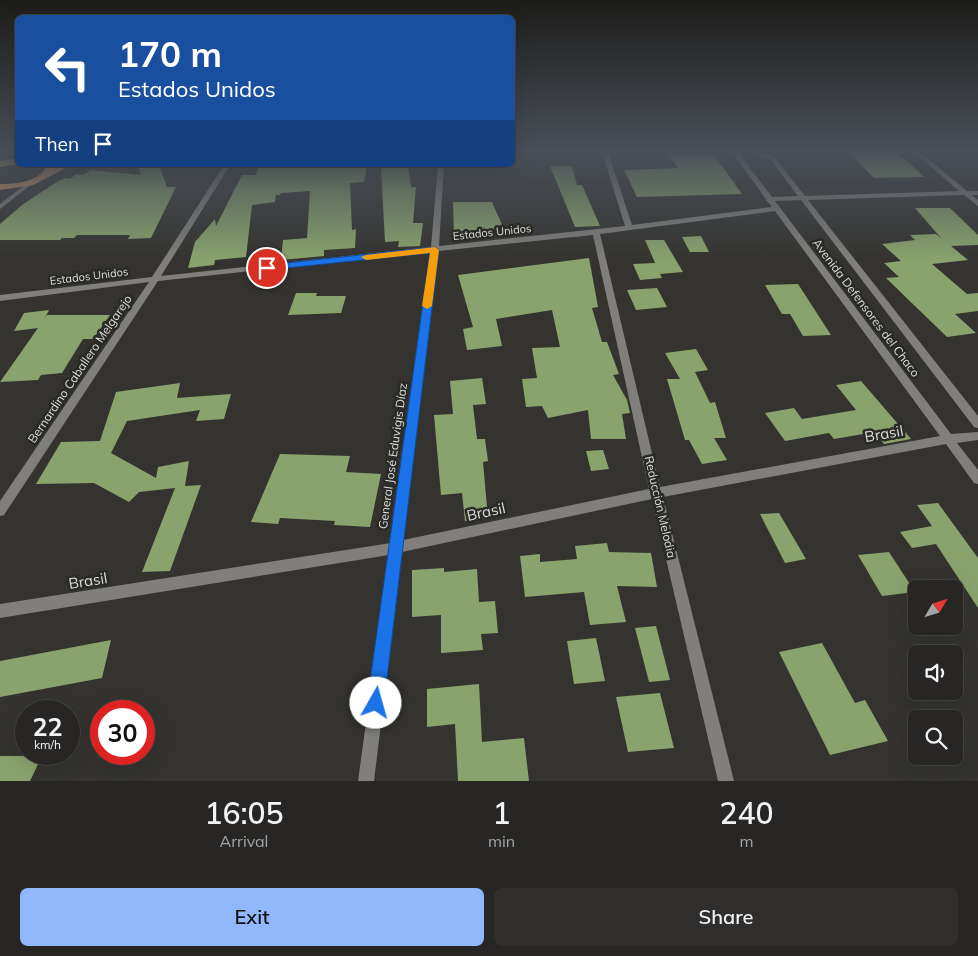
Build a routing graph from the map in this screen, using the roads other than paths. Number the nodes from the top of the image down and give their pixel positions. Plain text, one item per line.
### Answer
1 (25, 188) edge
2 (212, 188) edge
3 (439, 188) edge
4 (617, 188) edge
5 (761, 188) edge
6 (795, 188) edge
7 (961, 188) edge
8 (966, 193) junction
9 (978, 193) edge
10 (803, 198) junction
11 (768, 199) junction
12 (978, 204) edge
13 (0, 207) edge
14 (776, 209) junction
15 (629, 226) junction
16 (596, 232) junction
17 (435, 250) junction
18 (155, 279) junction
19 (0, 298) edge
20 (978, 424) edge
21 (978, 436) edge
22 (950, 439) junction
23 (978, 479) edge
24 (656, 493) junction
25 (0, 511) edge
26 (395, 548) junction
27 (0, 611) edge
28 (366, 781) edge
29 (726, 781) edge

1 - 13 street
2 - 18 street, Bernardino Caballero Melgarejo
3 - 17 street, General José Eduvigis Díaz
4 - 15 street
5 - 11 street, Avenida Defensores del Chaco
6 - 10 street
7 - 8 street
8 - 9 street
8 - 10 street
8 - 12 street
10 - 11 street
10 - 20 street
11 - 14 street, Avenida Defensores del Chaco
14 - 15 street, Estados Unidos
14 - 22 street, Avenida Defensores del Chaco
15 - 16 street, Estados Unidos
16 - 17 street, Estados Unidos
16 - 24 street, Reducción Melodia
17 - 18 street, Estados Unidos
17 - 26 street, General José Eduvigis Díaz
18 - 19 street, Estados Unidos
18 - 25 street, Bernardino Caballero Melgarejo
21 - 22 street, Brasil
22 - 23 street, Avenida Defensores del Chaco
22 - 24 street, Brasil
24 - 26 street, Brasil
24 - 29 street, Reducción Melodia
26 - 27 street, Brasil
26 - 28 street, General José Eduvigis Díaz

